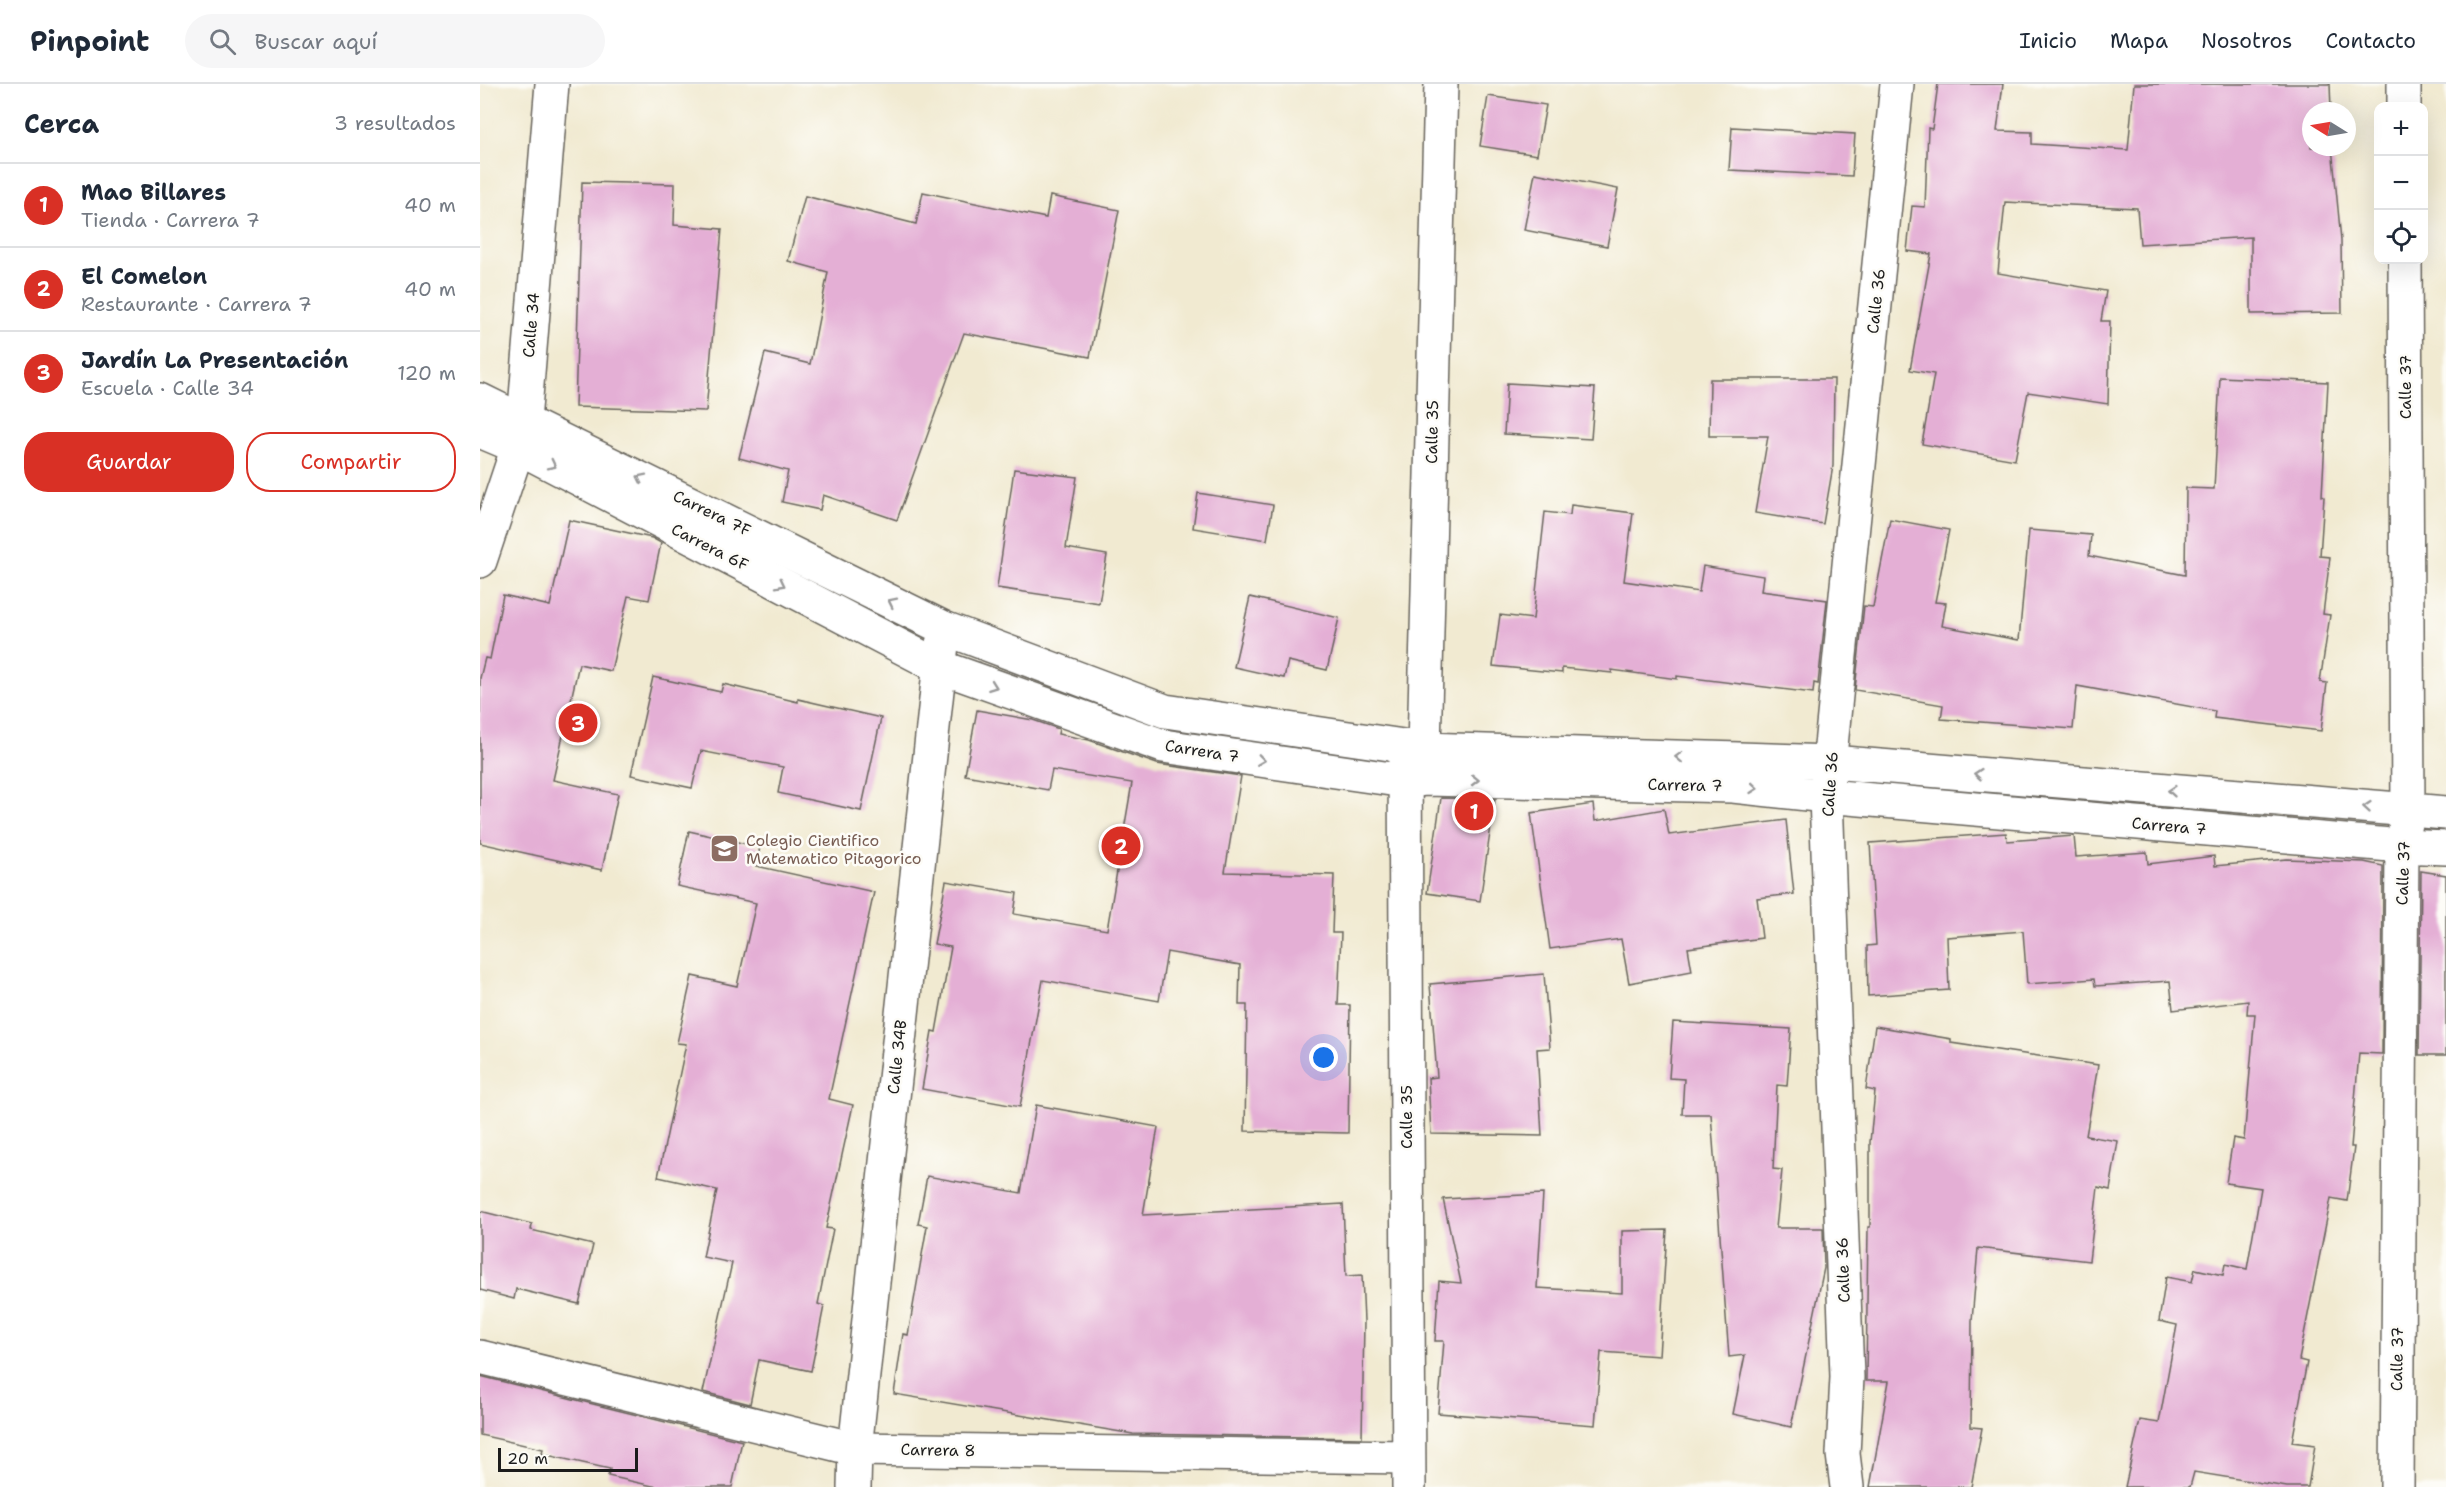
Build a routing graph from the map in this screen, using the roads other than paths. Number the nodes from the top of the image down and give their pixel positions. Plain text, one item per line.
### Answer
1 (552, 84) edge
2 (1441, 84) edge
3 (1897, 84) edge
4 (2404, 84) edge
5 (2404, 102) edge
6 (2405, 264) edge
7 (480, 400) edge
8 (480, 430) edge
9 (521, 434) junction
10 (480, 561) edge
11 (944, 628) junction
12 (938, 666) junction
13 (1831, 762) junction
14 (1415, 764) junction
15 (1826, 796) junction
16 (2408, 811) junction
17 (2446, 813) edge
18 (2402, 846) junction
19 (2446, 848) edge
20 (480, 1358) edge
21 (855, 1449) junction
22 (1408, 1472) edge
23 (854, 1487) edge
24 (1847, 1487) edge
25 (2397, 1487) edge

1 - 9 street, Calle 34
2 - 14 street, Calle 35
3 - 13 street, Calle 36
4 - 5 street
6 - 16 street, Calle 37
7 - 9 street, Carrera 7F
8 - 9 street, Carrera 6F
9 - 10 street, Calle 34
11 -> 9 street, Carrera 7F
9 -> 12 street, Carrera 6F
11 - 12 street, Calle 34B
11 - 14 street, Carrera 7
12 -> 14 street, Carrera 7
12 - 21 street, Calle 34B
13 -> 14 street, Carrera 7
13 - 15 street, Calle 36
16 -> 13 street, Carrera 7
14 -> 15 street, Carrera 7
14 - 22 street, Calle 35
15 - 18 street, Carrera 7
15 - 24 street, Calle 36
16 - 17 street, Carrera 7
16 - 18 street, Calle 37
18 - 19 street, Carrera 7
18 - 25 street, Calle 37
20 - 21 street, Carrera 8
21 - 22 street, Carrera 8
21 - 23 street, Calle 34B

